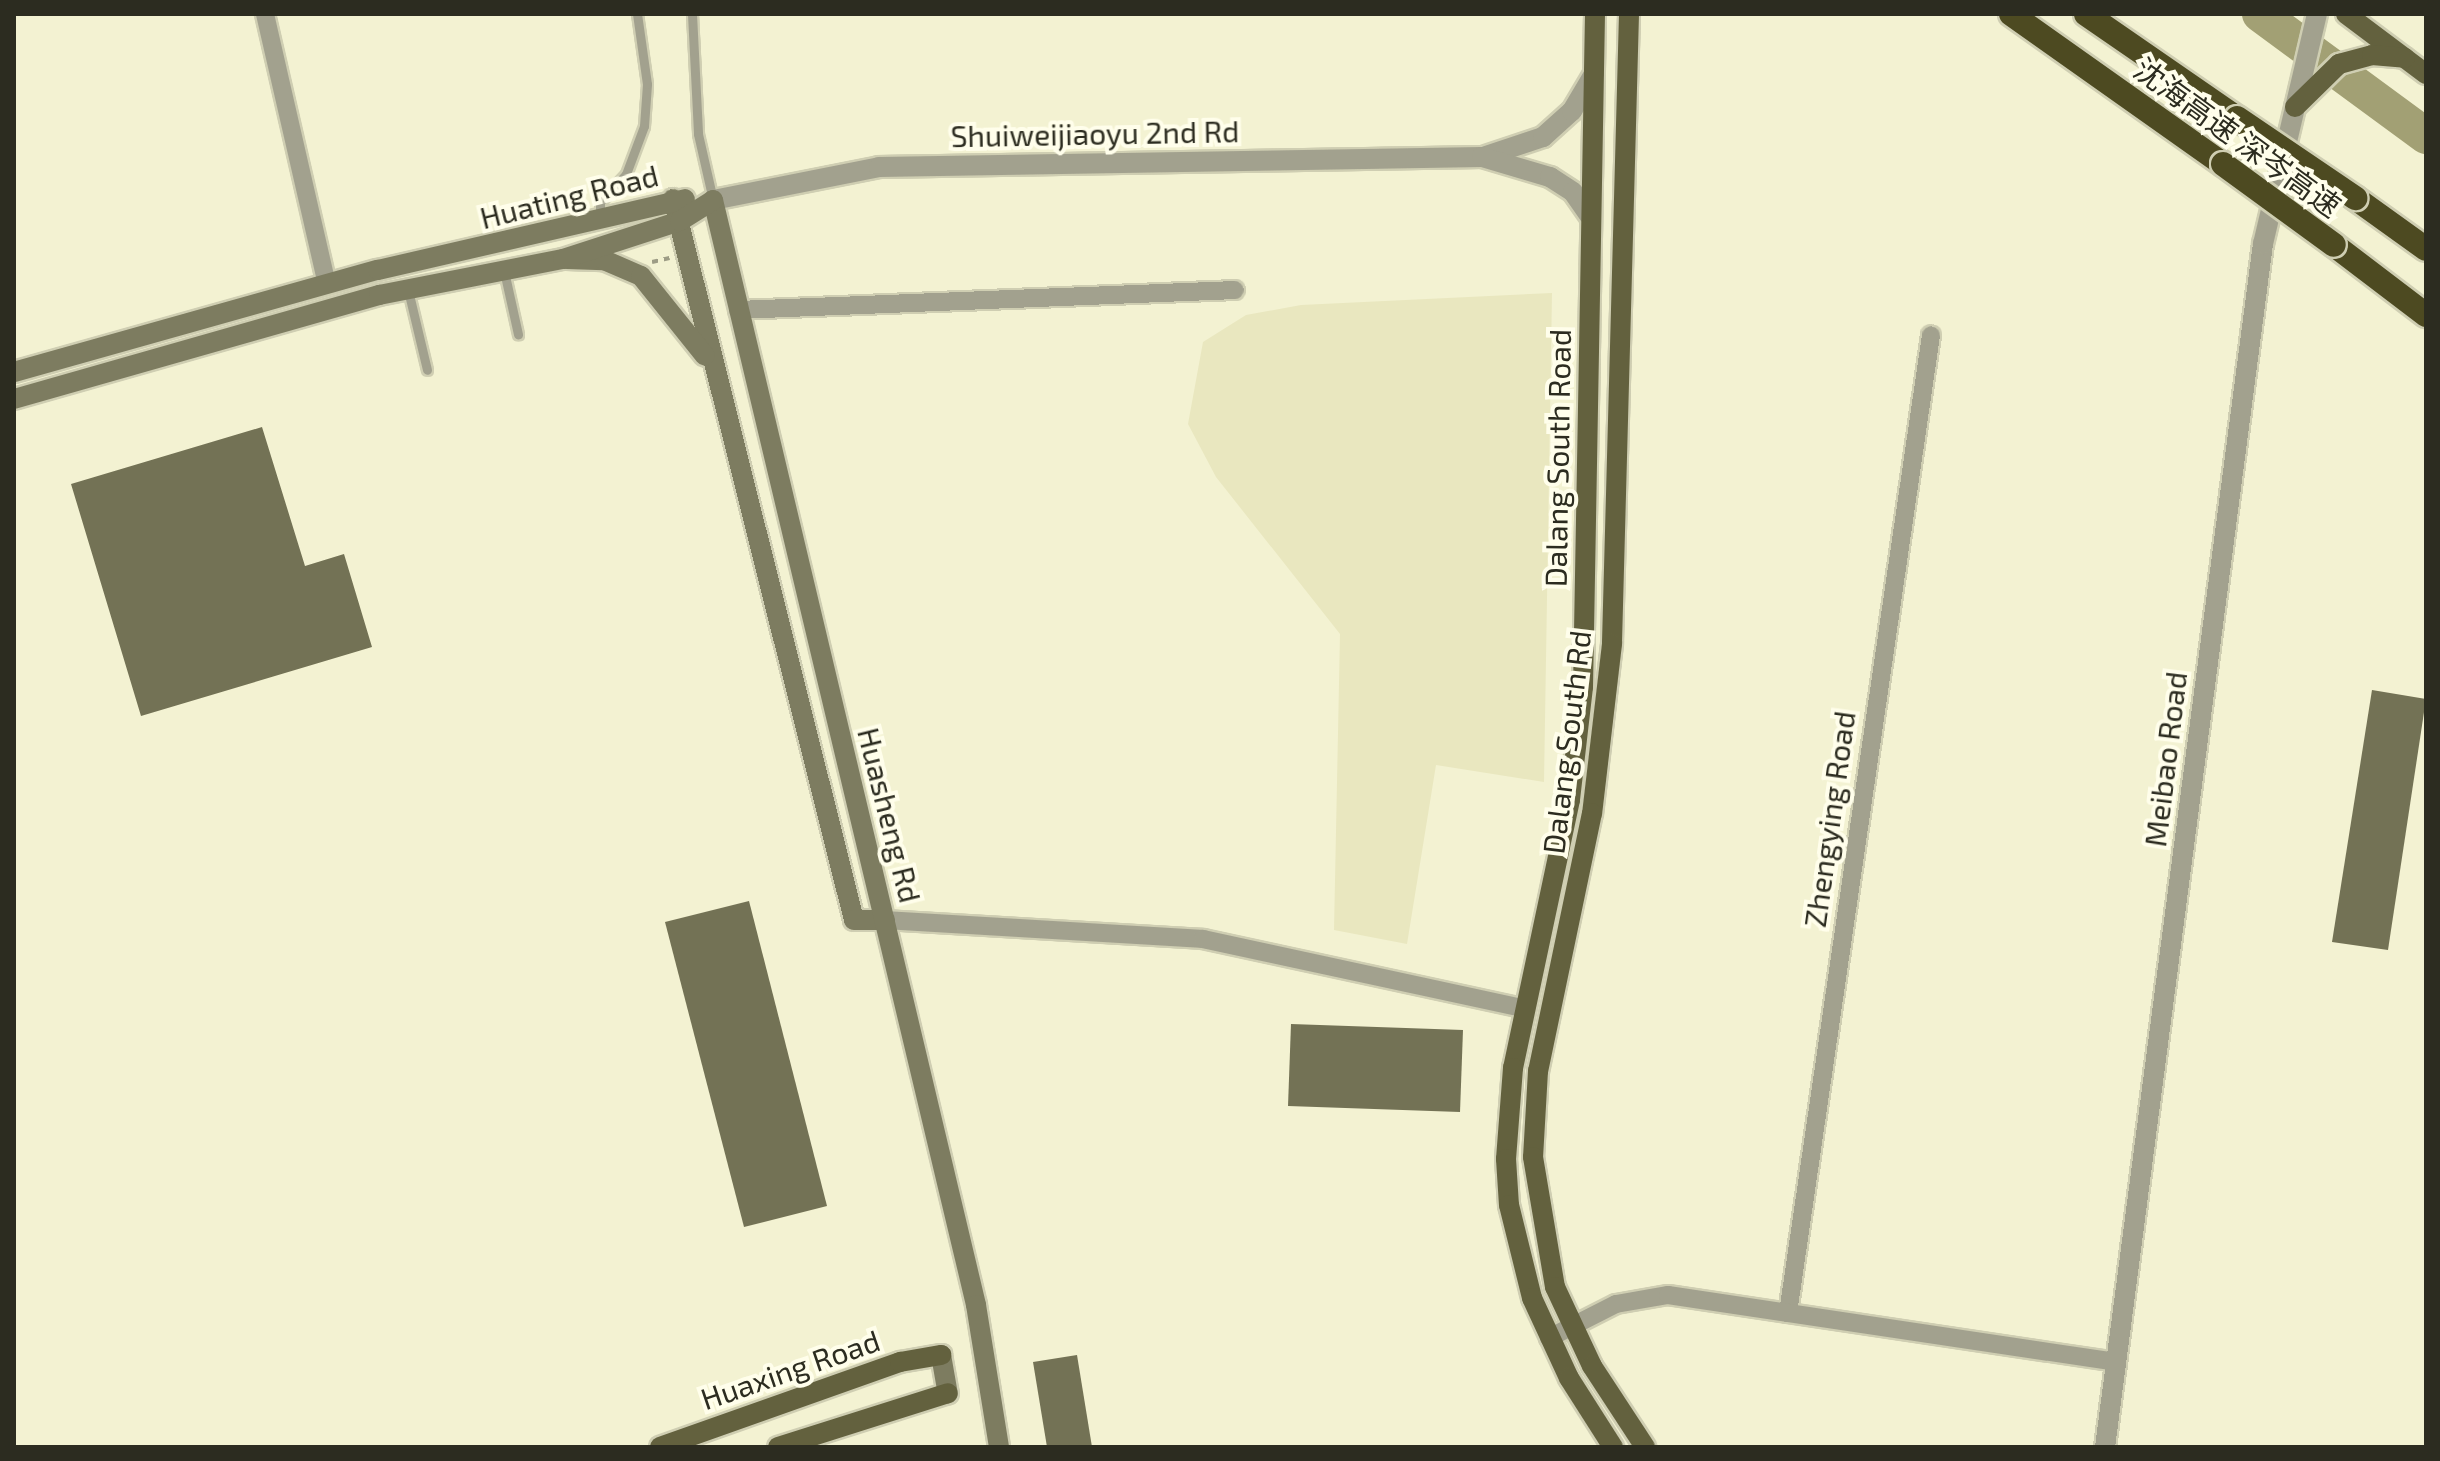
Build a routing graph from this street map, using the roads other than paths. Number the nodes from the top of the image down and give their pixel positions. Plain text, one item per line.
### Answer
1 (265, 14) edge
2 (637, 14) edge
3 (692, 14) edge
4 (1595, 14) edge
5 (1629, 14) edge
6 (2011, 14) edge
7 (2086, 14) edge
8 (2317, 14) edge
9 (2346, 14) edge
10 (2405, 58) junction
11 (1594, 74) junction
12 (2426, 74) edge
13 (2305, 85) junction
14 (2295, 107) joint
15 (1482, 157) junction
16 (673, 199) junction
17 (713, 200) junction
18 (1589, 215) junction
19 (600, 218) junction
20 (680, 221) junction
21 (2426, 249) edge
22 (563, 259) junction
23 (504, 270) junction
24 (327, 284) junction
25 (408, 290) junction
26 (1235, 290) dead end
27 (738, 310) junction
28 (2426, 315) edge
29 (518, 334) dead end
30 (1931, 335) dead end
31 (427, 370) dead end
32 (14, 372) edge
33 (715, 376) junction
34 (14, 399) edge
35 (885, 920) junction
36 (1523, 1008) junction
37 (1788, 1313) junction
38 (1572, 1326) junction
39 (1549, 1338) junction
40 (2116, 1362) junction
41 (660, 1447) edge
42 (778, 1447) edge
43 (999, 1447) edge
44 (1613, 1447) edge
45 (1645, 1447) edge
46 (2105, 1447) edge

1 - 24 street
2 - 19 lane
3 - 17 lane
4 - 11 main road, Dalang South Road
5 - 38 main road, Dalang South Rd
6 - 28 highway, 沈海高速 深岑高速, bridge
7 - 21 highway, 沈海高速 深岑高速, bridge
8 - 13 street
9 - 10 main road
10 - 12 main road
10 - 13 main road
11 - 15 street
11 - 18 main road, Dalang South Road
13 - 14 main road
14 - 40 street, Meibao Road
15 - 17 street, Shuiweijiaoyu 2nd Rd
15 - 18 street
16 - 17 main road, Huating Road
16 - 19 main road, Huating Road
16 - 20 main road, Huasheng Rd
17 - 20 main road, Huating Road
17 - 27 main road, Huasheng Rd
18 - 36 main road, Dalang South Road
19 - 24 main road, Huating Road
20 - 22 main road, Huating Road
20 - 33 main road, Huasheng Rd
22 - 23 main road, Huating Road
22 - 33 main road
23 - 25 main road, Huating Road
23 - 29 lane
24 - 32 main road, Huating Road
25 - 31 lane
25 - 34 main road, Huating Road
26 - 27 street
27 - 35 main road, Huasheng Rd
30 - 37 street, Zhengying Road
33 - 35 main road, Huasheng Rd
35 - 36 street
35 - 43 main road, Huasheng Rd
36 - 39 main road, Dalang South Road
37 - 38 street
37 - 40 street
38 - 39 street
38 - 45 main road, Dalang South Rd
39 - 44 main road, Dalang South Road
40 - 46 street, Meibao Road
41 - 42 main road, Huaxing Road

